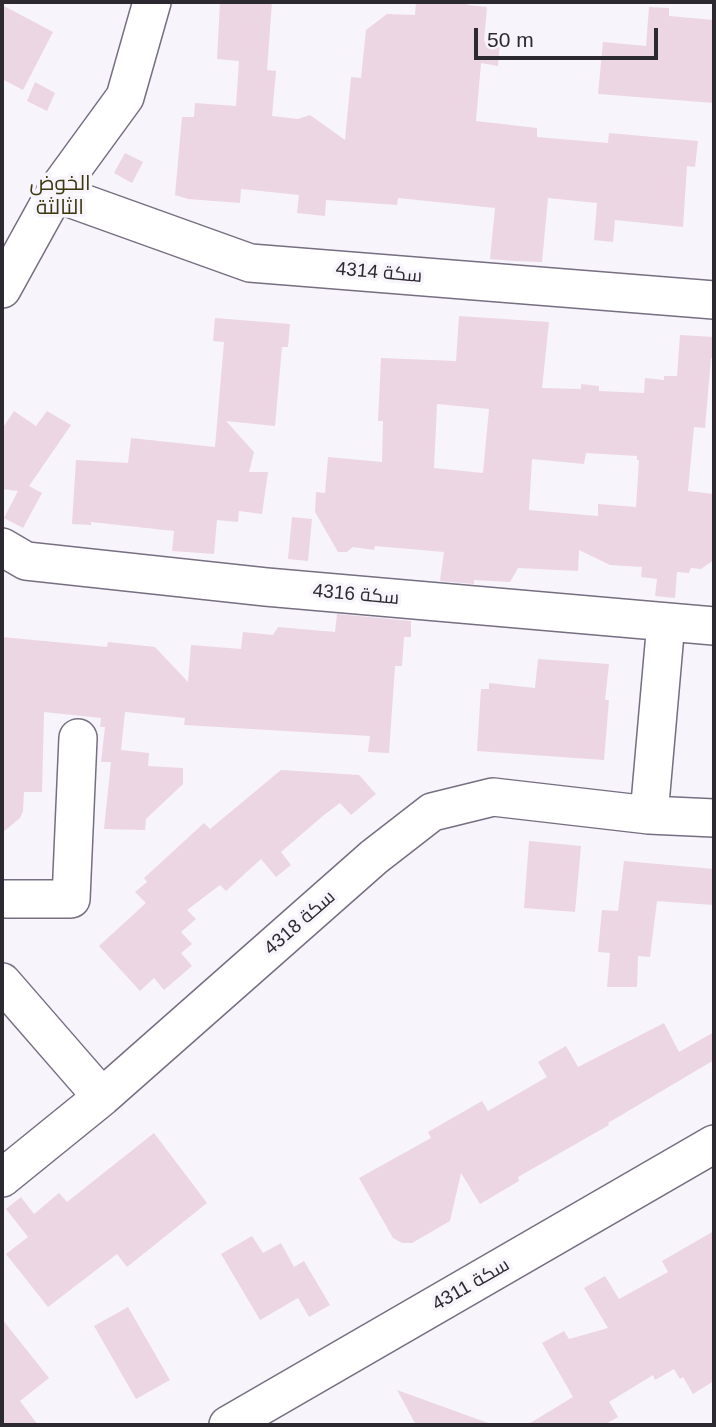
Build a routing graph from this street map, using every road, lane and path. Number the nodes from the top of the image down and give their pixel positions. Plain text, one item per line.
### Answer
1 (152, 2) edge
2 (55, 193) junction
3 (2, 289) edge
4 (714, 300) edge
5 (2, 547) edge
6 (666, 622) junction
7 (714, 626) edge
8 (78, 738) dead end
9 (649, 815) junction
10 (714, 818) edge
11 (2, 899) edge
12 (2, 982) edge
13 (102, 1097) junction
14 (714, 1144) edge
15 (2, 1178) edge
16 (228, 1425) edge

1 - 2 street
2 - 3 street
2 - 4 street, سكة 4314
5 - 6 street, سكة 4316
6 - 7 street, سكة 4316
6 - 9 street
8 - 11 street
9 - 10 street, سكة 4318
9 - 13 street, سكة 4318
12 - 13 street
13 - 15 street, سكة 4318
14 - 16 street, سكة 4311

